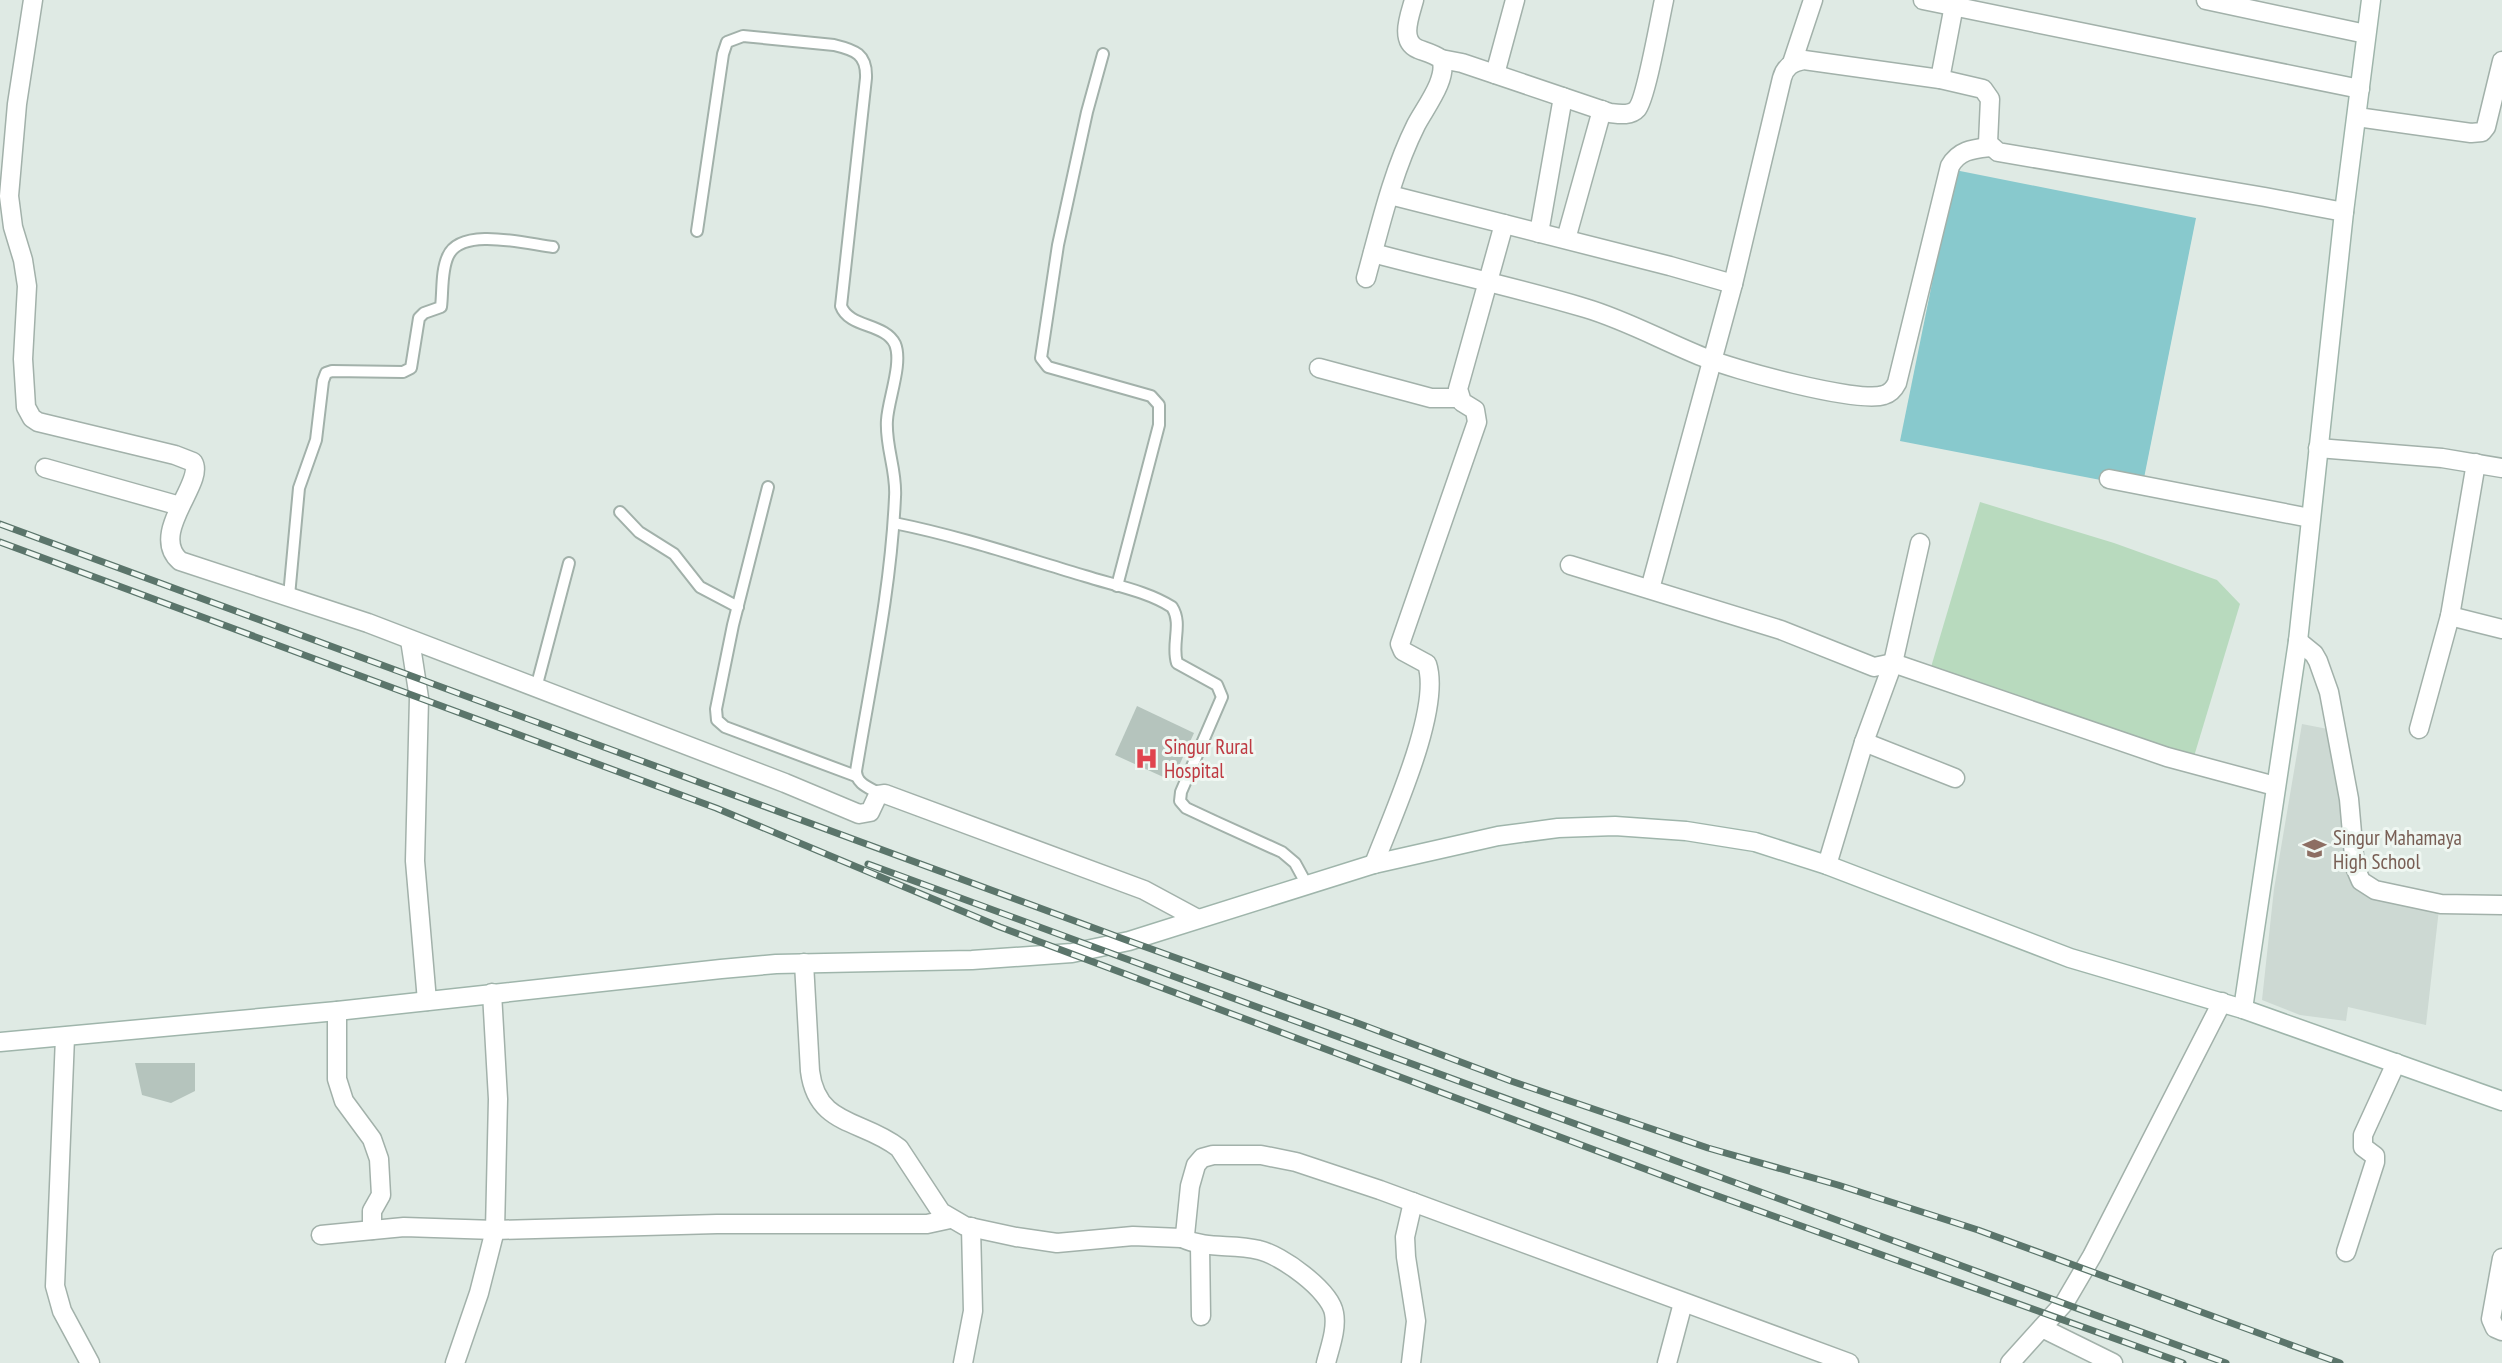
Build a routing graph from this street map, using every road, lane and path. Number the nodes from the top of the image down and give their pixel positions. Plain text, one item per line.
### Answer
1 (33, 0) edge
2 (1414, 0) edge
3 (1515, 0) edge
4 (1664, 0) edge
5 (1813, 0) edge
6 (1923, 0) edge
7 (2206, 0) edge
8 (2371, 0) edge
9 (1955, 3) edge
10 (2366, 34) junction
11 (1103, 54) dead end
12 (1441, 59) junction
13 (2502, 61) edge
14 (1792, 63) junction
15 (1495, 74) junction
16 (1941, 80) junction
17 (2360, 89) junction
18 (1563, 97) junction
19 (8, 102) edge
20 (1602, 110) junction
21 (2356, 117) junction
22 (1990, 147) junction
23 (1390, 195) junction
24 (2344, 212) junction
25 (1504, 224) junction
26 (697, 231) dead end
27 (1539, 233) junction
28 (1566, 239) junction
29 (553, 247) dead end
30 (1373, 253) junction
31 (1366, 278) dead end
32 (1488, 283) junction
33 (1733, 284) junction
34 (1711, 360) junction
35 (1319, 368) dead end
36 (1459, 398) junction
37 (2318, 448) junction
38 (2476, 463) junction
39 (45, 468) dead end
40 (2502, 468) edge
41 (2109, 479) dead end
42 (768, 487) dead end
43 (180, 506) junction
44 (620, 512) dead end
45 (2310, 518) junction
46 (894, 523) junction
47 (1920, 543) dead end
48 (569, 563) dead end
49 (1570, 565) dead end
50 (1117, 586) junction
51 (1650, 589) junction
52 (289, 596) junction
53 (738, 607) junction
54 (2450, 616) junction
55 (2502, 629) edge
56 (410, 639) junction
57 (2298, 640) junction
58 (1893, 663) junction
59 (536, 688) junction
60 (2419, 729) dead end
61 (1864, 742) junction
62 (856, 776) junction
63 (1955, 778) dead end
64 (2275, 786) junction
65 (880, 794) junction
66 (1374, 864) junction
67 (1827, 865) junction
68 (1307, 885) junction
69 (2502, 905) edge
70 (1196, 918) junction
71 (804, 963) junction
72 (492, 993) junction
73 (427, 1000) junction
74 (2222, 1002) junction
75 (2242, 1009) junction
76 (337, 1011) junction
77 (65, 1036) junction
78 (0, 1042) edge
79 (2396, 1063) junction
80 (2502, 1101) edge
81 (1413, 1202) junction
82 (950, 1219) junction
83 (971, 1227) junction
84 (372, 1230) junction
85 (495, 1230) junction
86 (321, 1234) dead end
87 (1182, 1238) junction
88 (1200, 1245) junction
89 (2346, 1252) dead end
90 (2502, 1258) edge
91 (1683, 1303) junction
92 (1201, 1316) dead end
93 (2042, 1328) junction
94 (2502, 1330) edge
95 (90, 1363) edge
96 (455, 1363) edge
97 (963, 1363) edge
98 (1326, 1363) edge
99 (1411, 1363) edge
100 (1667, 1363) edge
101 (1849, 1363) edge
102 (2010, 1363) edge
103 (2113, 1363) edge

1 - 19 street
2 - 12 street
3 - 15 street
4 - 20 street
5 - 14 street
6 - 9 street
7 - 10 street
8 - 10 street
9 - 16 street
9 - 17 street
10 - 17 street
11 - 50 lane
12 - 15 street
12 - 23 street
13 - 21 street
14 - 16 street
14 - 33 street
15 - 18 street
16 - 22 street
17 - 21 street
18 - 20 street
18 - 27 street
19 - 43 street
20 - 28 street
21 - 24 street
22 - 24 street
22 - 34 street
23 - 25 street
23 - 30 street
24 - 37 street
25 - 27 street
25 - 32 street
26 - 46 lane
27 - 28 street
28 - 33 street
29 - 52 lane
30 - 31 street
30 - 32 street
32 - 34 street
32 - 36 street
33 - 34 street
34 - 51 street
35 - 36 street
36 - 66 street
37 - 38 street
37 - 45 street
38 - 40 street
38 - 54 street
39 - 43 street
41 - 45 street
42 - 53 lane
43 - 52 street
44 - 53 lane
45 - 57 street
46 - 50 lane
46 - 62 lane
47 - 58 street
48 - 59 lane
49 - 51 street
50 - 68 lane
51 - 58 street
52 - 56 street
53 - 62 lane
54 - 55 street
54 - 60 street
56 - 59 street
56 - 73 street
57 - 64 street
57 - 69 street
58 - 61 street
58 - 64 street
59 - 65 street
61 - 63 street
61 - 67 street
62 - 65 lane
64 - 75 street
65 - 70 street
66 - 67 street
66 - 68 street
67 - 74 street
68 - 70 street
70 - 71 street
71 - 72 street
71 - 82 street
72 - 73 street
72 - 85 street
73 - 76 street
74 - 75 street
74 - 93 street
75 - 79 street
76 - 77 street
76 - 84 street
77 - 78 street
77 - 95 street
79 - 80 street
79 - 89 street
81 - 87 street
81 - 91 street
81 - 99 street
82 - 83 street
82 - 85 street
83 - 87 street
83 - 97 street
84 - 85 street
84 - 86 street
85 - 96 street
87 - 88 street
88 - 92 street
88 - 98 street
90 - 94 street
91 - 100 street
91 - 101 street
93 - 102 street
93 - 103 street

